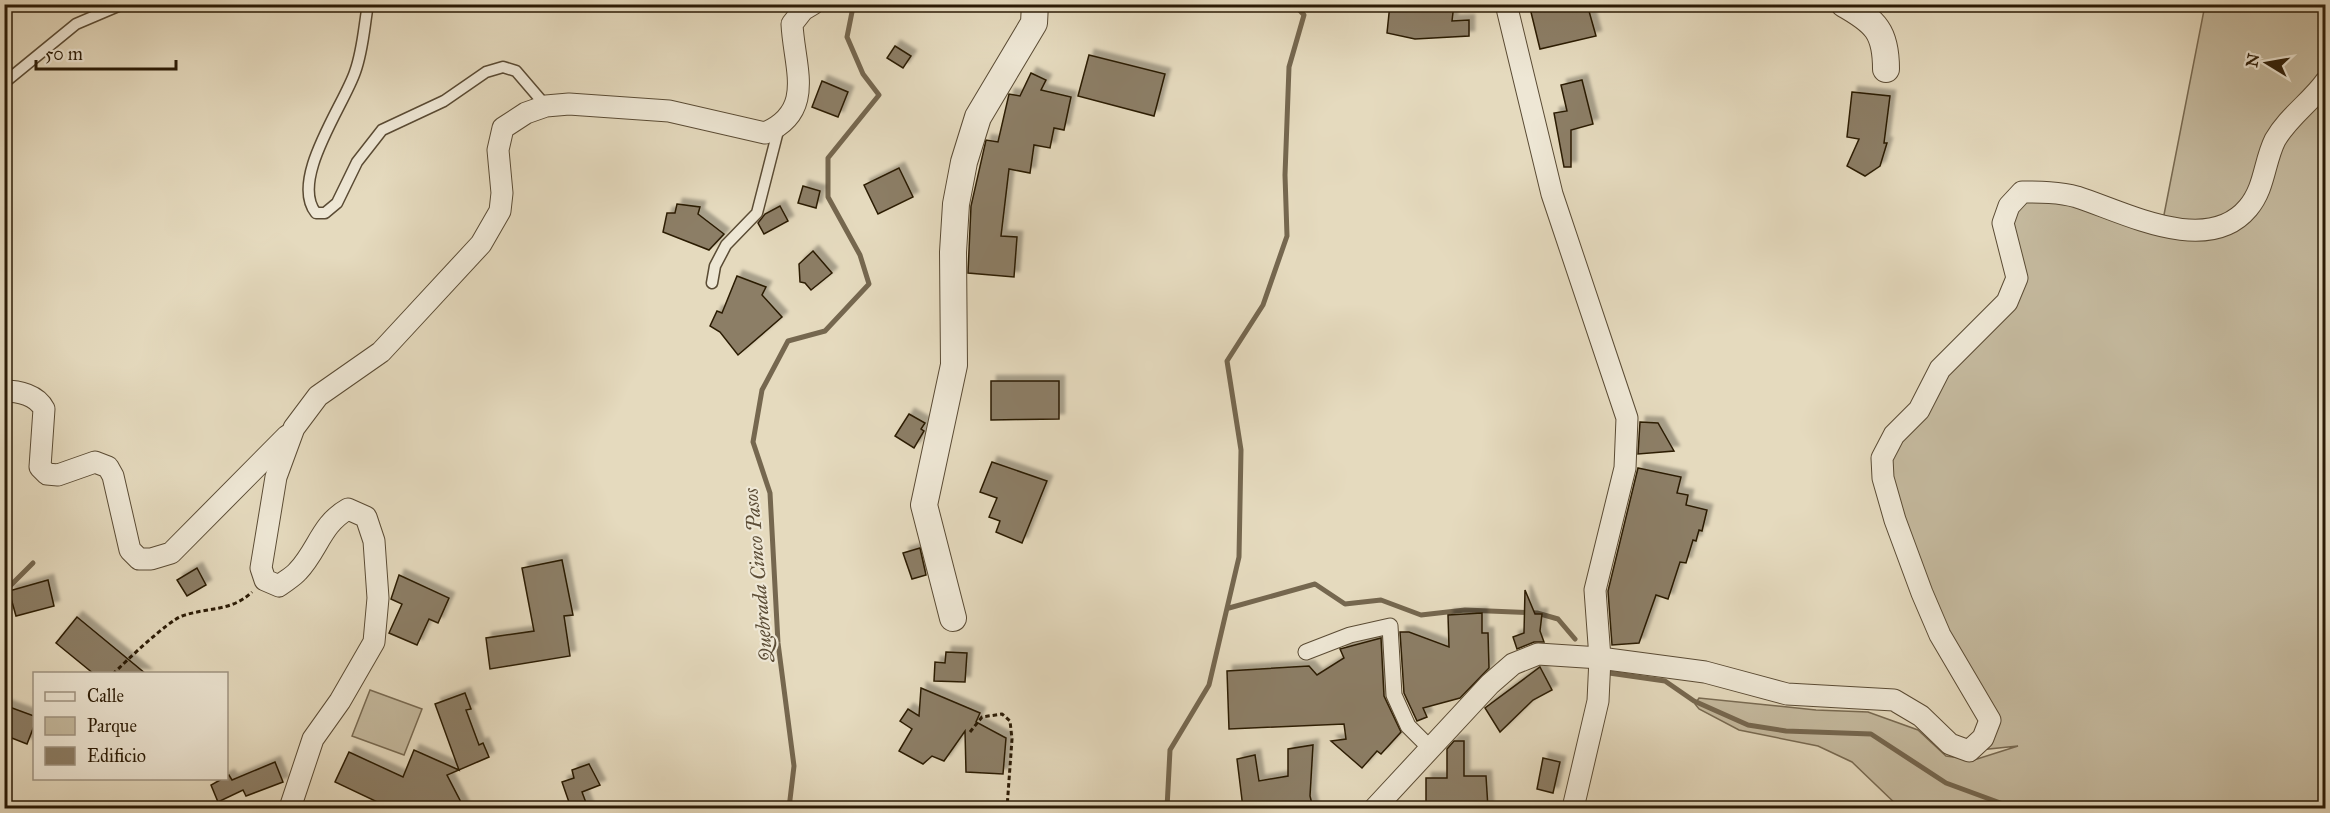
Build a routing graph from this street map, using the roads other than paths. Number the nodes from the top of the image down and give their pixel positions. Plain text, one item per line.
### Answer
1 (123, 4) edge
2 (368, 4) edge
3 (813, 4) edge
4 (1035, 4) edge
5 (1506, 4) edge
6 (1844, 4) edge
7 (1886, 69) dead end
8 (2325, 81) edge
9 (4, 83) edge
10 (546, 106) junction
11 (779, 127) junction
12 (712, 282) dead end
13 (4, 391) edge
14 (294, 428) junction
15 (953, 618) dead end
16 (1306, 652) dead end
17 (1600, 658) junction
18 (1431, 750) junction
19 (1396, 787) junction
20 (291, 808) edge
21 (1375, 808) edge
22 (1393, 808) edge
23 (1573, 808) edge

1 - 9 lane
2 - 10 lane
3 - 11 street
4 - 15 street
5 - 17 street
6 - 7 street
8 - 17 street
10 - 11 street
10 - 14 street
11 - 12 lane
13 - 14 street
14 - 20 street
16 - 18 street
17 - 18 street
17 - 23 street
18 - 19 street
19 - 21 street
19 - 22 street

